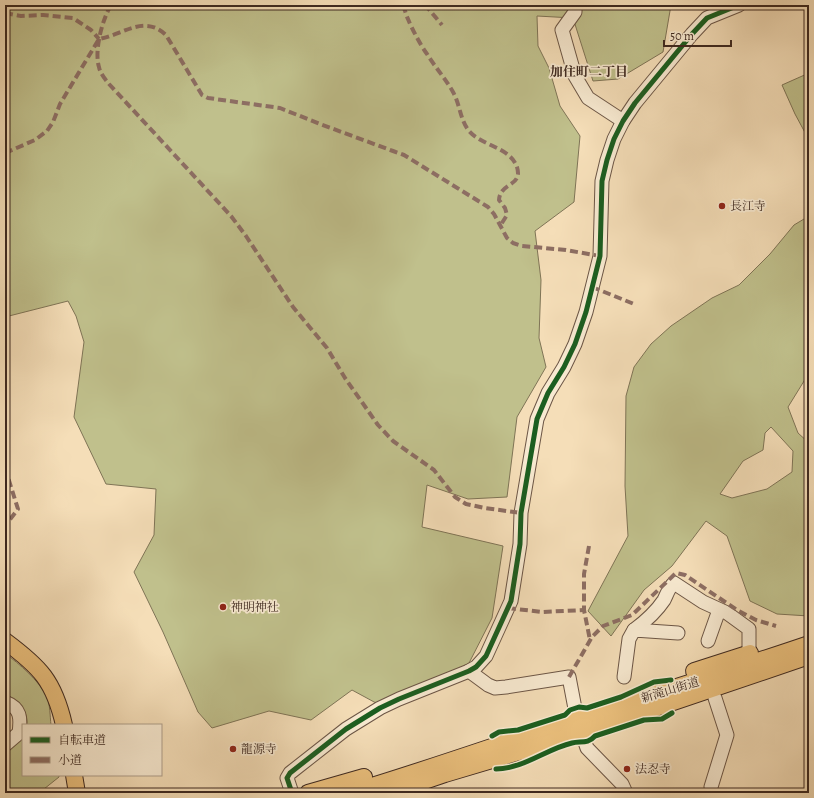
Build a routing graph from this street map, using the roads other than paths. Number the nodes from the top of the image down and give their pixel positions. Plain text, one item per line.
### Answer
1 (576, 5) edge
2 (739, 5) edge
3 (708, 11) edge
4 (623, 121) junction
5 (718, 610) junction
6 (634, 630) junction
7 (678, 633) dead end
8 (809, 633) edge
9 (5, 641) edge
10 (708, 641) dead end
11 (809, 644) edge
12 (749, 653) junction
13 (809, 656) edge
14 (809, 666) edge
15 (469, 671) junction
16 (624, 677) dead end
17 (715, 698) junction
18 (5, 702) edge
19 (625, 703) junction
20 (643, 713) junction
21 (64, 724) edge
22 (580, 726) junction
23 (513, 740) junction
24 (5, 745) edge
25 (544, 745) junction
26 (74, 776) edge
27 (711, 787) dead end
28 (77, 793) edge
29 (292, 793) edge
30 (308, 793) edge
31 (349, 793) edge
32 (389, 793) edge
33 (422, 793) edge
34 (626, 793) edge

1 - 4 street
2 - 3 street
3 - 4 street
4 - 15 street
5 - 6 street
5 - 10 street
5 - 12 street
6 - 7 street
6 - 16 street
8 - 12 main road
9 - 21 main road
11 - 19 main road, 新滝山街道
12 - 19 main road
13 - 20 main road, 新滝山街道
14 - 17 main road
15 - 22 street
15 - 29 street
17 - 20 main road
17 - 27 street
18 - 24 street
19 - 22 main road, 新滝山街道
20 - 22 main road, 新滝山街道
22 - 23 main road, 新滝山街道
22 - 25 main road, 新滝山街道
22 - 34 street
23 - 30 main road
23 - 31 main road, 新滝山街道
25 - 32 main road, 新滝山街道
25 - 33 main road
26 - 28 main road

